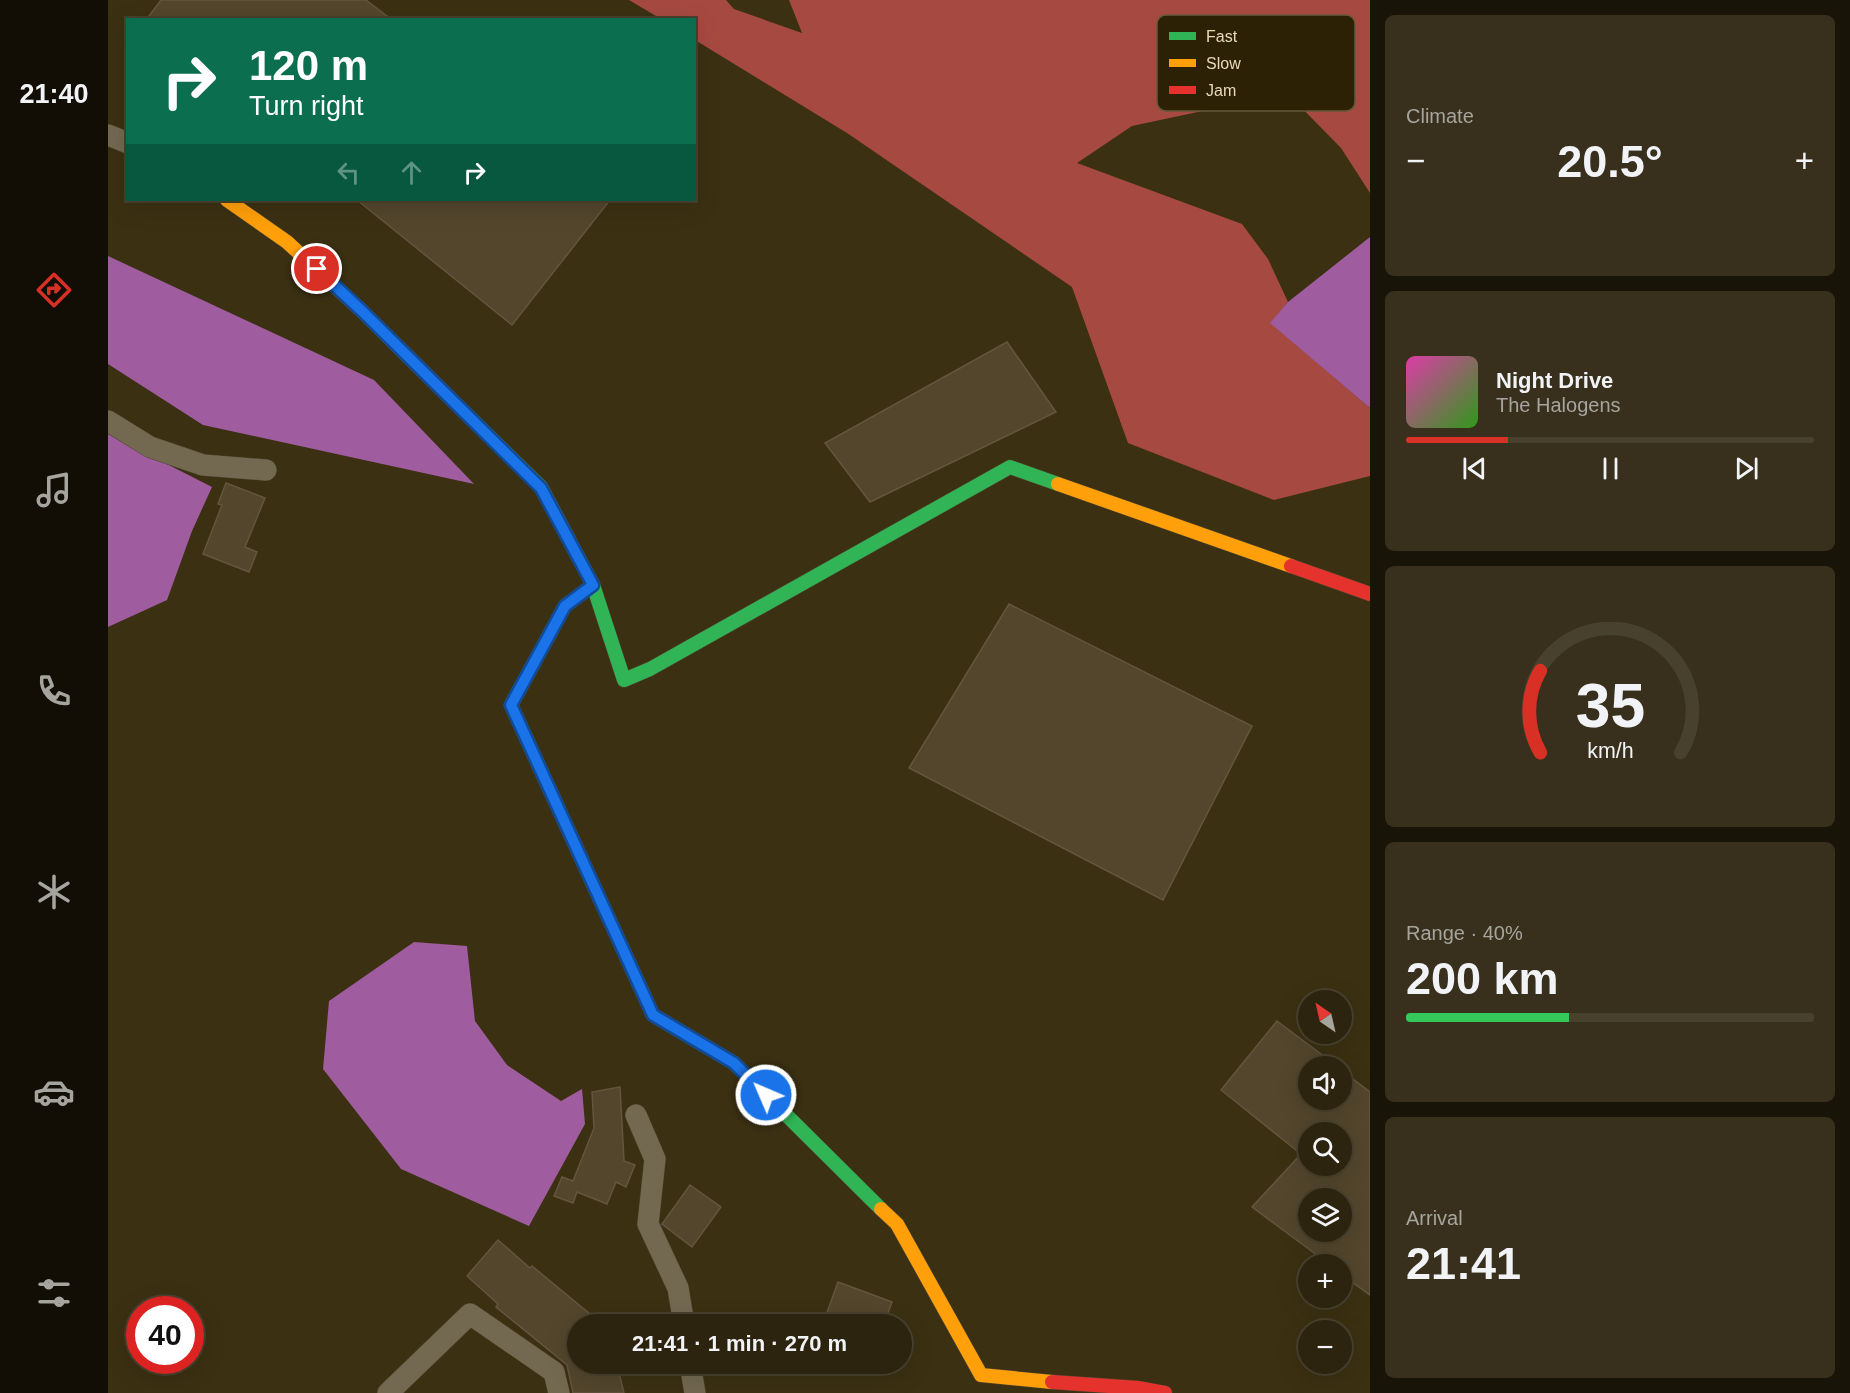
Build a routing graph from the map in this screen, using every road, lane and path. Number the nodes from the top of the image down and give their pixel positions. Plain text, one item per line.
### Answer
1 (108, 135) edge
2 (126, 142) edge
3 (228, 201) edge
4 (108, 421) edge
5 (267, 470) dead end
6 (593, 585) junction
7 (1370, 594) edge
8 (636, 1115) dead end
9 (682, 1314) edge
10 (692, 1374) edge
11 (388, 1393) edge
12 (559, 1393) edge
13 (695, 1393) edge
14 (1165, 1393) edge

1 - 2 street
3 - 6 street
4 - 5 street
6 - 7 street
6 - 14 street
8 - 9 street
10 - 13 street
11 - 12 street

